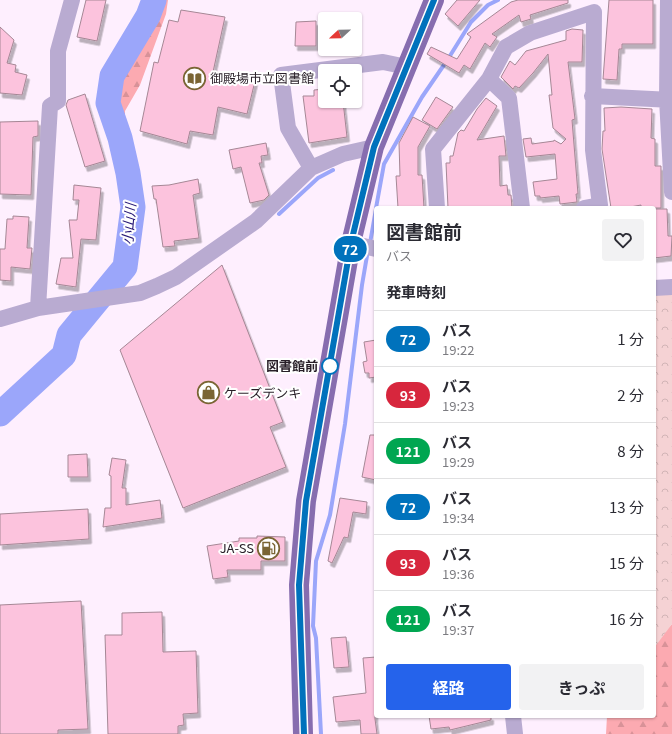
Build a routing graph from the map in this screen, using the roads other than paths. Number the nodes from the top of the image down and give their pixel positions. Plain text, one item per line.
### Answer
1 (72, 0) edge
2 (434, 0) edge
3 (668, 0) edge
4 (407, 67) junction
5 (489, 79) junction
6 (592, 96) junction
7 (670, 99) edge
8 (374, 147) junction
9 (311, 168) junction
10 (672, 192) edge
11 (437, 206) edge
12 (522, 206) edge
13 (595, 206) edge
14 (351, 243) junction
15 (374, 249) edge
16 (672, 287) edge
17 (656, 288) edge
18 (38, 308) junction
19 (0, 319) edge
20 (513, 718) edge
21 (304, 734) edge
22 (516, 734) edge

1 - 18 street
2 - 4 main road
3 - 7 street
4 - 8 main road
4 - 9 street
5 - 6 street
5 - 11 street
5 - 12 street
6 - 7 street
6 - 13 street
7 - 10 street
8 - 9 street
8 - 14 main road
9 - 18 street
14 - 15 street
14 - 21 main road
16 - 17 street
18 - 19 street
20 - 22 street

